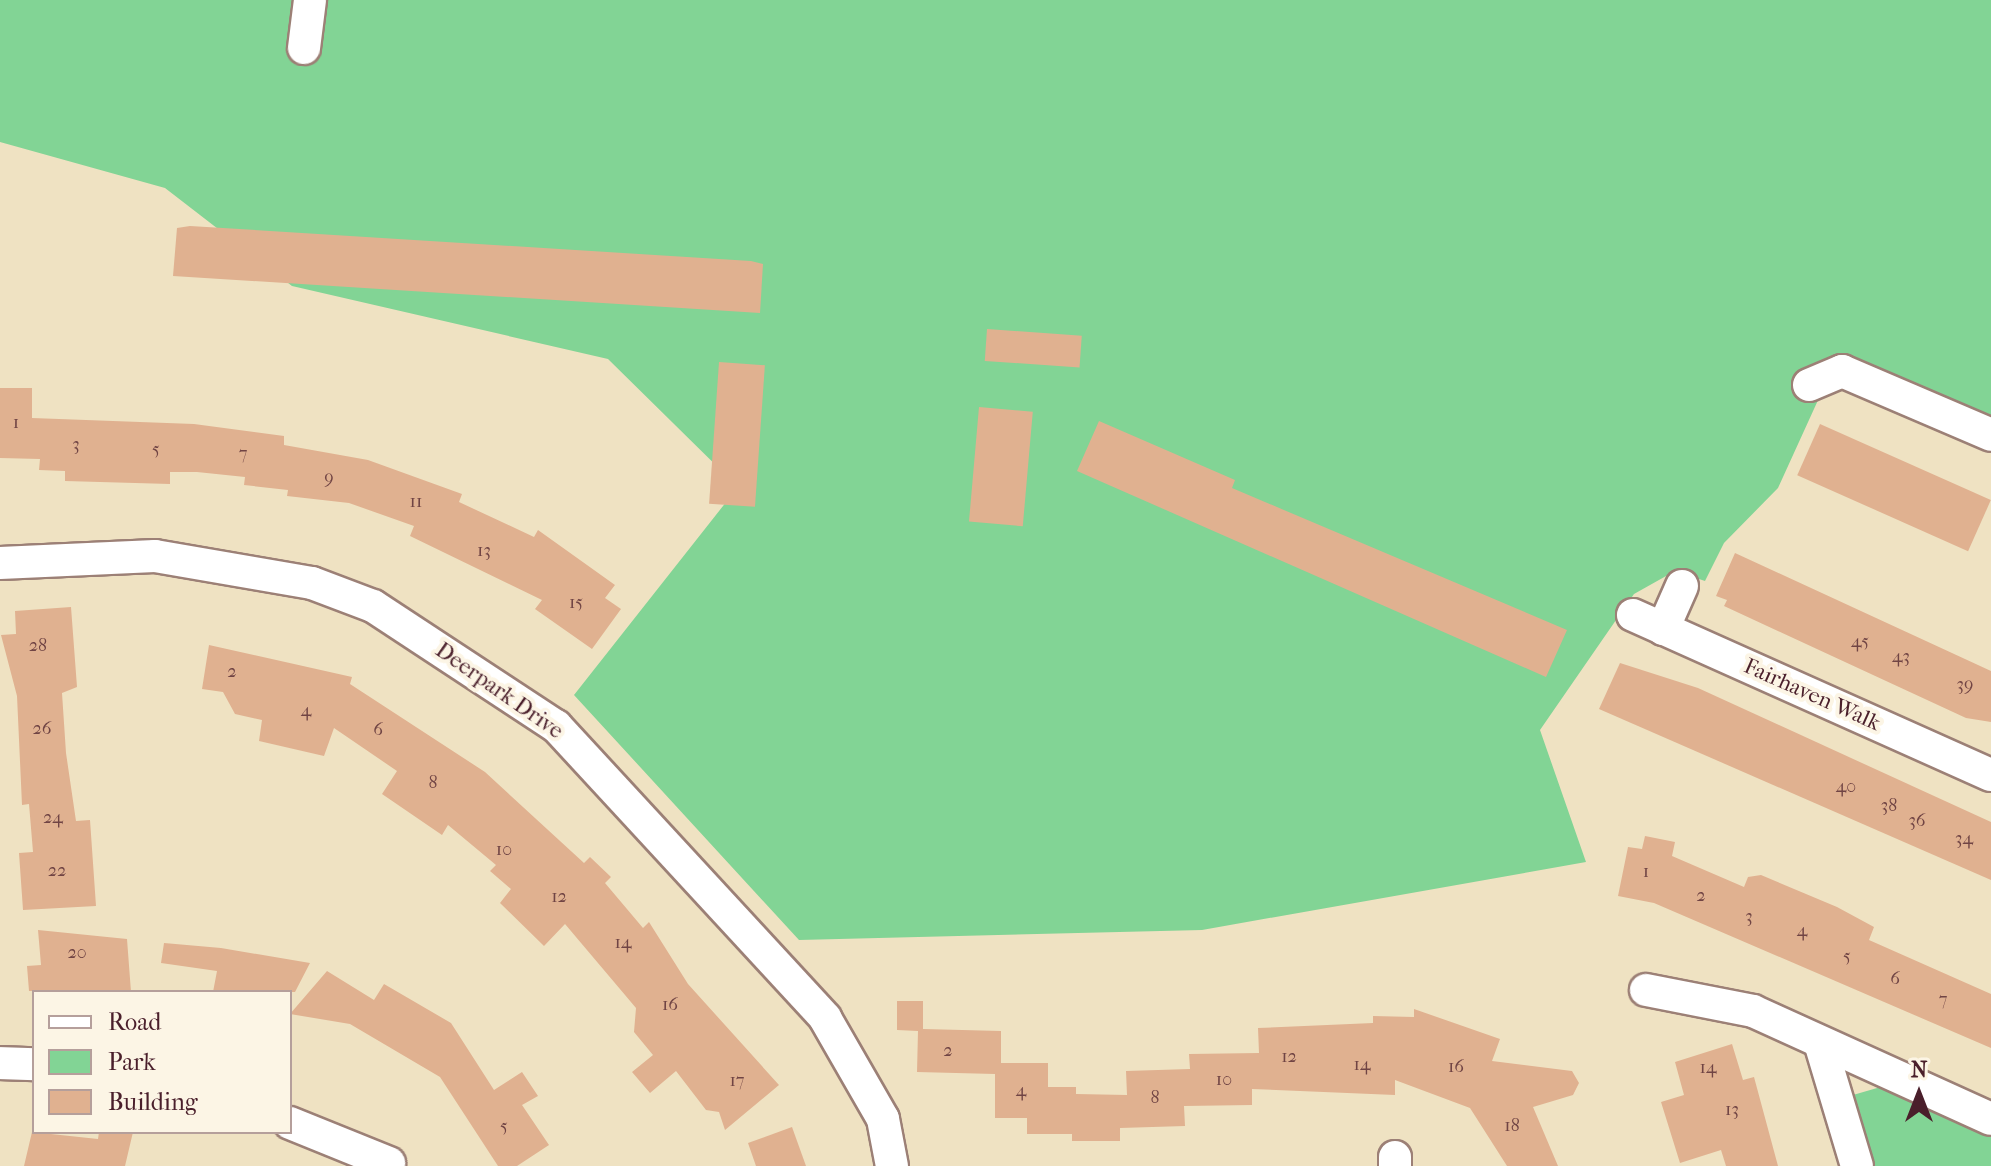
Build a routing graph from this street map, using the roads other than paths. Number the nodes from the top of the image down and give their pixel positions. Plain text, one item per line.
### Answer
1 (310, 0) edge
2 (304, 48) dead end
3 (1809, 385) dead end
4 (1991, 435) edge
5 (0, 563) edge
6 (1682, 586) dead end
7 (1633, 615) dead end
8 (1663, 629) junction
9 (1991, 775) edge
10 (1646, 990) dead end
11 (1821, 1046) junction
12 (0, 1063) edge
13 (32, 1064) edge
14 (1991, 1119) edge
15 (292, 1124) edge
16 (389, 1163) dead end
17 (892, 1166) edge
18 (1857, 1166) edge

1 - 2 street
3 - 4 street
5 - 17 street, Deerpark Drive
6 - 8 street
7 - 8 street, Fairhaven Walk
8 - 9 street, Fairhaven Walk
10 - 11 street
11 - 14 street
11 - 18 street
12 - 13 street
15 - 16 street

